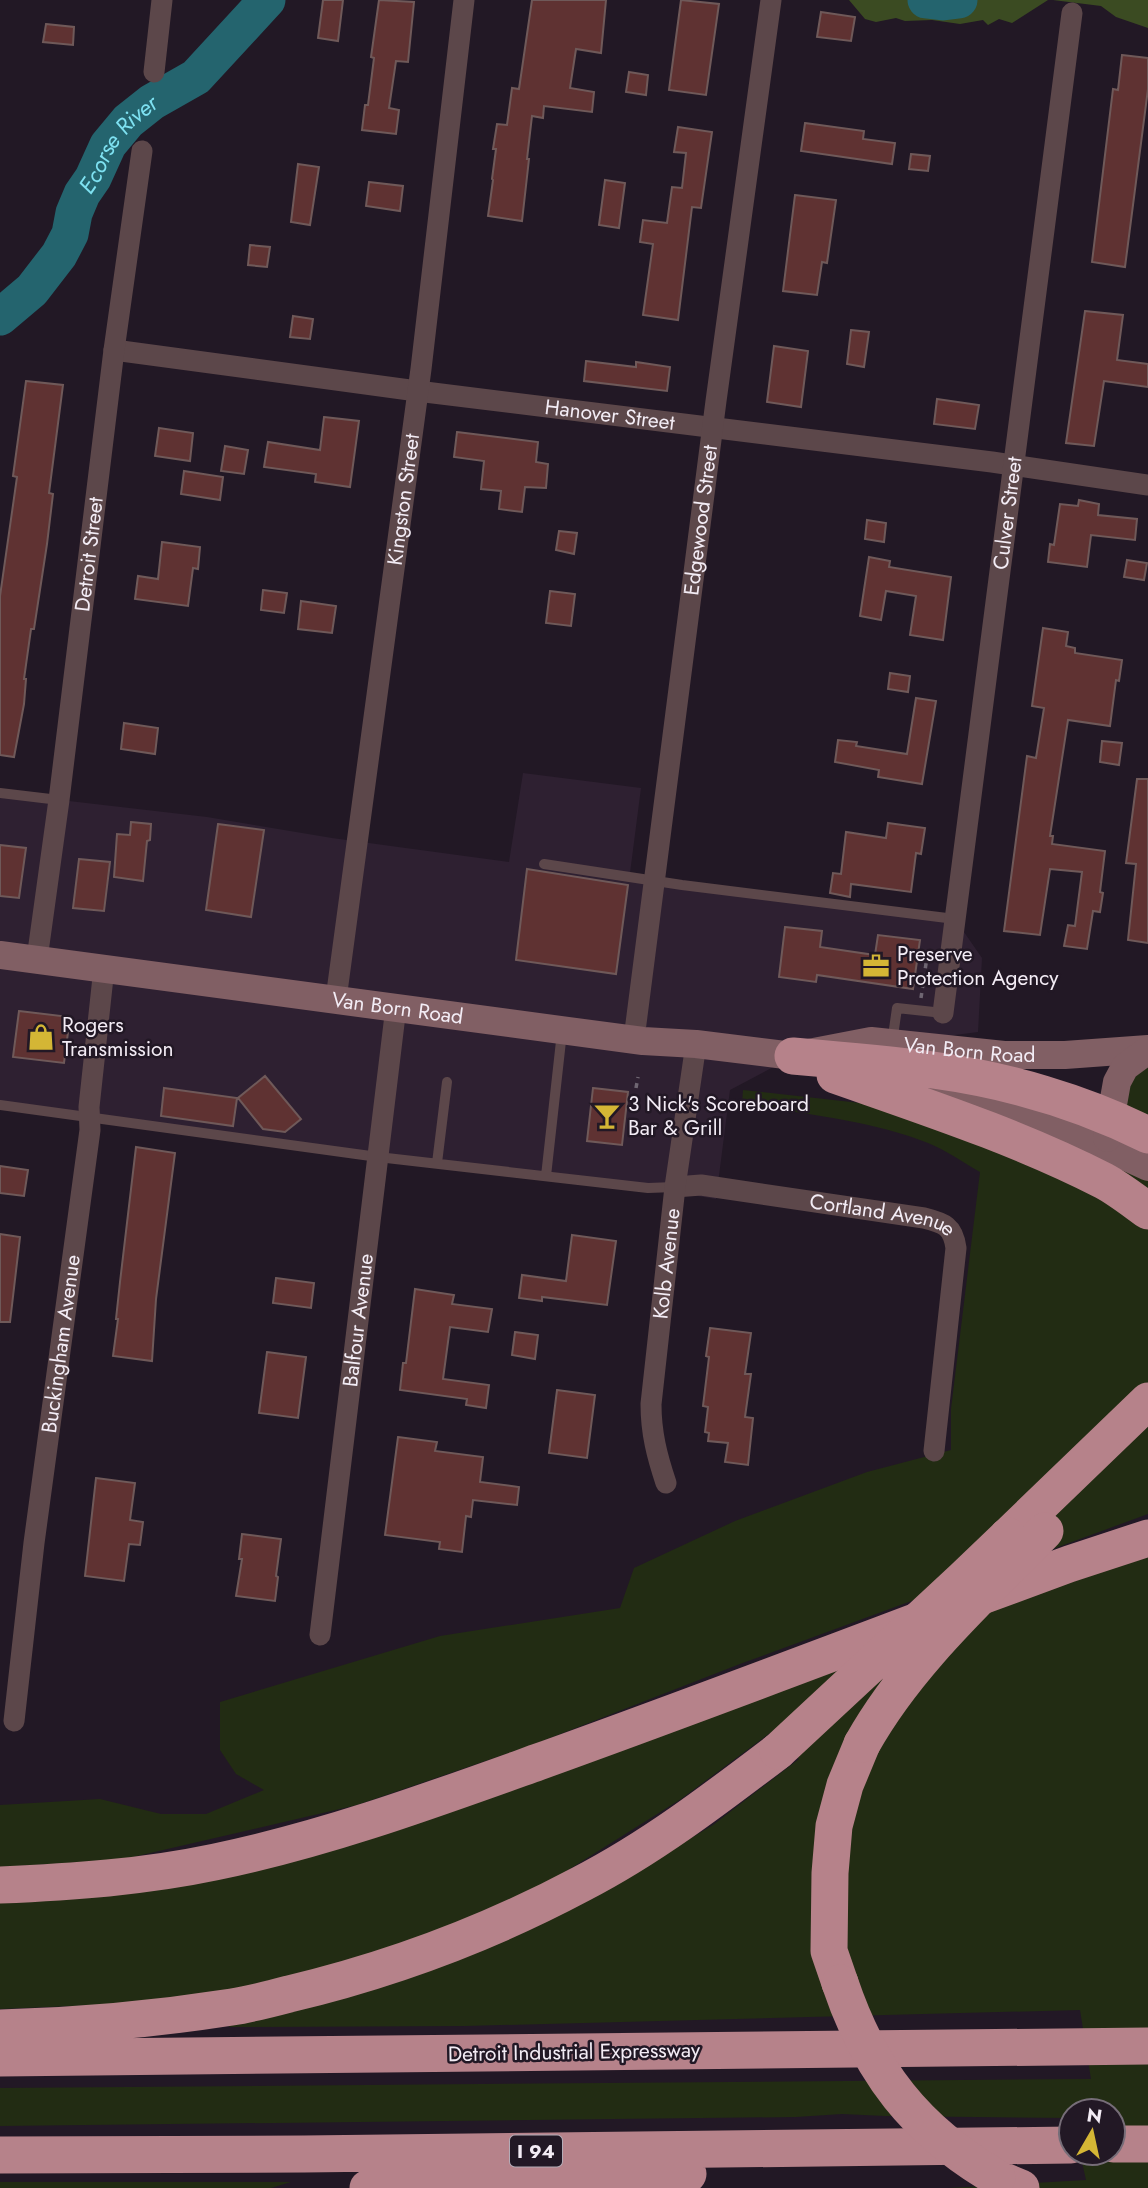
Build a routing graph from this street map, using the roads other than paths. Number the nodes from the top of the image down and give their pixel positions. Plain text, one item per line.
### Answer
1 (162, 0) edge
2 (464, 0) edge
3 (771, 0) edge
4 (1072, 13) dead end
5 (154, 72) dead end
6 (142, 151) dead end
7 (114, 350) junction
8 (418, 391) junction
9 (712, 428) junction
10 (1013, 465) junction
11 (1148, 485) edge
12 (0, 793) edge
13 (59, 800) junction
14 (544, 864) dead end
15 (654, 880) junction
16 (955, 919) junction
17 (0, 955) edge
18 (37, 960) junction
19 (104, 968) junction
20 (336, 999) junction
21 (396, 1007) junction
22 (943, 1013) joint
23 (562, 1030) junction
24 (634, 1039) junction
25 (892, 1043) junction
26 (696, 1044) junction
27 (1148, 1049) edge
28 (793, 1056) junction
29 (835, 1075) junction
30 (447, 1082) dead end
31 (0, 1105) edge
32 (90, 1117) junction
33 (1108, 1131) junction
34 (1148, 1135) edge
35 (378, 1157) junction
36 (437, 1163) junction
37 (1148, 1167) edge
38 (546, 1176) junction
39 (675, 1187) junction
40 (1148, 1211) edge
41 (1148, 1401) edge
42 (1148, 1415) edge
43 (934, 1451) dead end
44 (666, 1483) dead end
45 (1148, 1538) edge
46 (320, 1635) dead end
47 (14, 1721) dead end
48 (0, 1885) edge
49 (0, 2028) edge
50 (1148, 2046) edge
51 (0, 2058) edge
52 (1127, 2144) edge
53 (1148, 2144) edge
54 (1057, 2145) edge
55 (886, 2147) junction
56 (0, 2155) edge
57 (368, 2188) edge
58 (1021, 2188) edge

1 - 5 street
2 - 8 street, Kingston Street
3 - 9 street, Edgewood Street
4 - 10 street, Culver Street
6 - 7 street, Detroit Street
7 - 8 street, Hanover Street
7 - 13 street, Detroit Street
8 - 9 street, Hanover Street
8 - 20 street, Kingston Street
9 - 10 street, Hanover Street
9 - 15 street, Edgewood Street
10 - 11 street, Hanover Street
10 - 16 street, Culver Street
12 - 13 lane
13 - 18 street, Detroit Street
14 - 15 lane
15 - 16 lane
15 - 24 street, Edgewood Street
16 - 22 street, Culver Street
17 - 18 main road, Van Born Road
18 - 19 main road, Van Born Road
19 - 20 main road, Van Born Road
19 - 32 street, Buckingham Avenue
20 - 21 main road, Van Born Road
21 - 23 main road, Van Born Road
21 - 35 street, Balfour Avenue
22 - 25 lane
23 - 24 main road, Van Born Road
23 - 38 lane
24 - 26 main road, Van Born Road
25 - 27 main road, Van Born Road
25 - 28 main road, Van Born Road
26 - 28 main road, Van Born Road
26 - 39 street, Kolb Avenue
27 - 33 main road
28 - 29 main road, Van Born Road
28 - 33 highway
29 - 33 main road, Van Born Road
29 - 40 highway
30 - 36 lane
31 - 32 lane
32 - 35 lane
32 - 47 street, Buckingham Avenue
33 - 34 highway
33 - 37 main road, Van Born Road
35 - 36 lane
35 - 46 street, Balfour Avenue
36 - 38 lane
38 - 39 lane
39 - 43 street, Cortland Avenue
39 - 44 street, Kolb Avenue
41 - 49 highway, bridge
42 - 58 highway, bridge
45 - 48 highway
50 - 51 highway, Detroit Industrial Expressway
52 - 53 highway
54 - 55 highway, I 94
55 - 56 highway, I 94
55 - 57 highway

